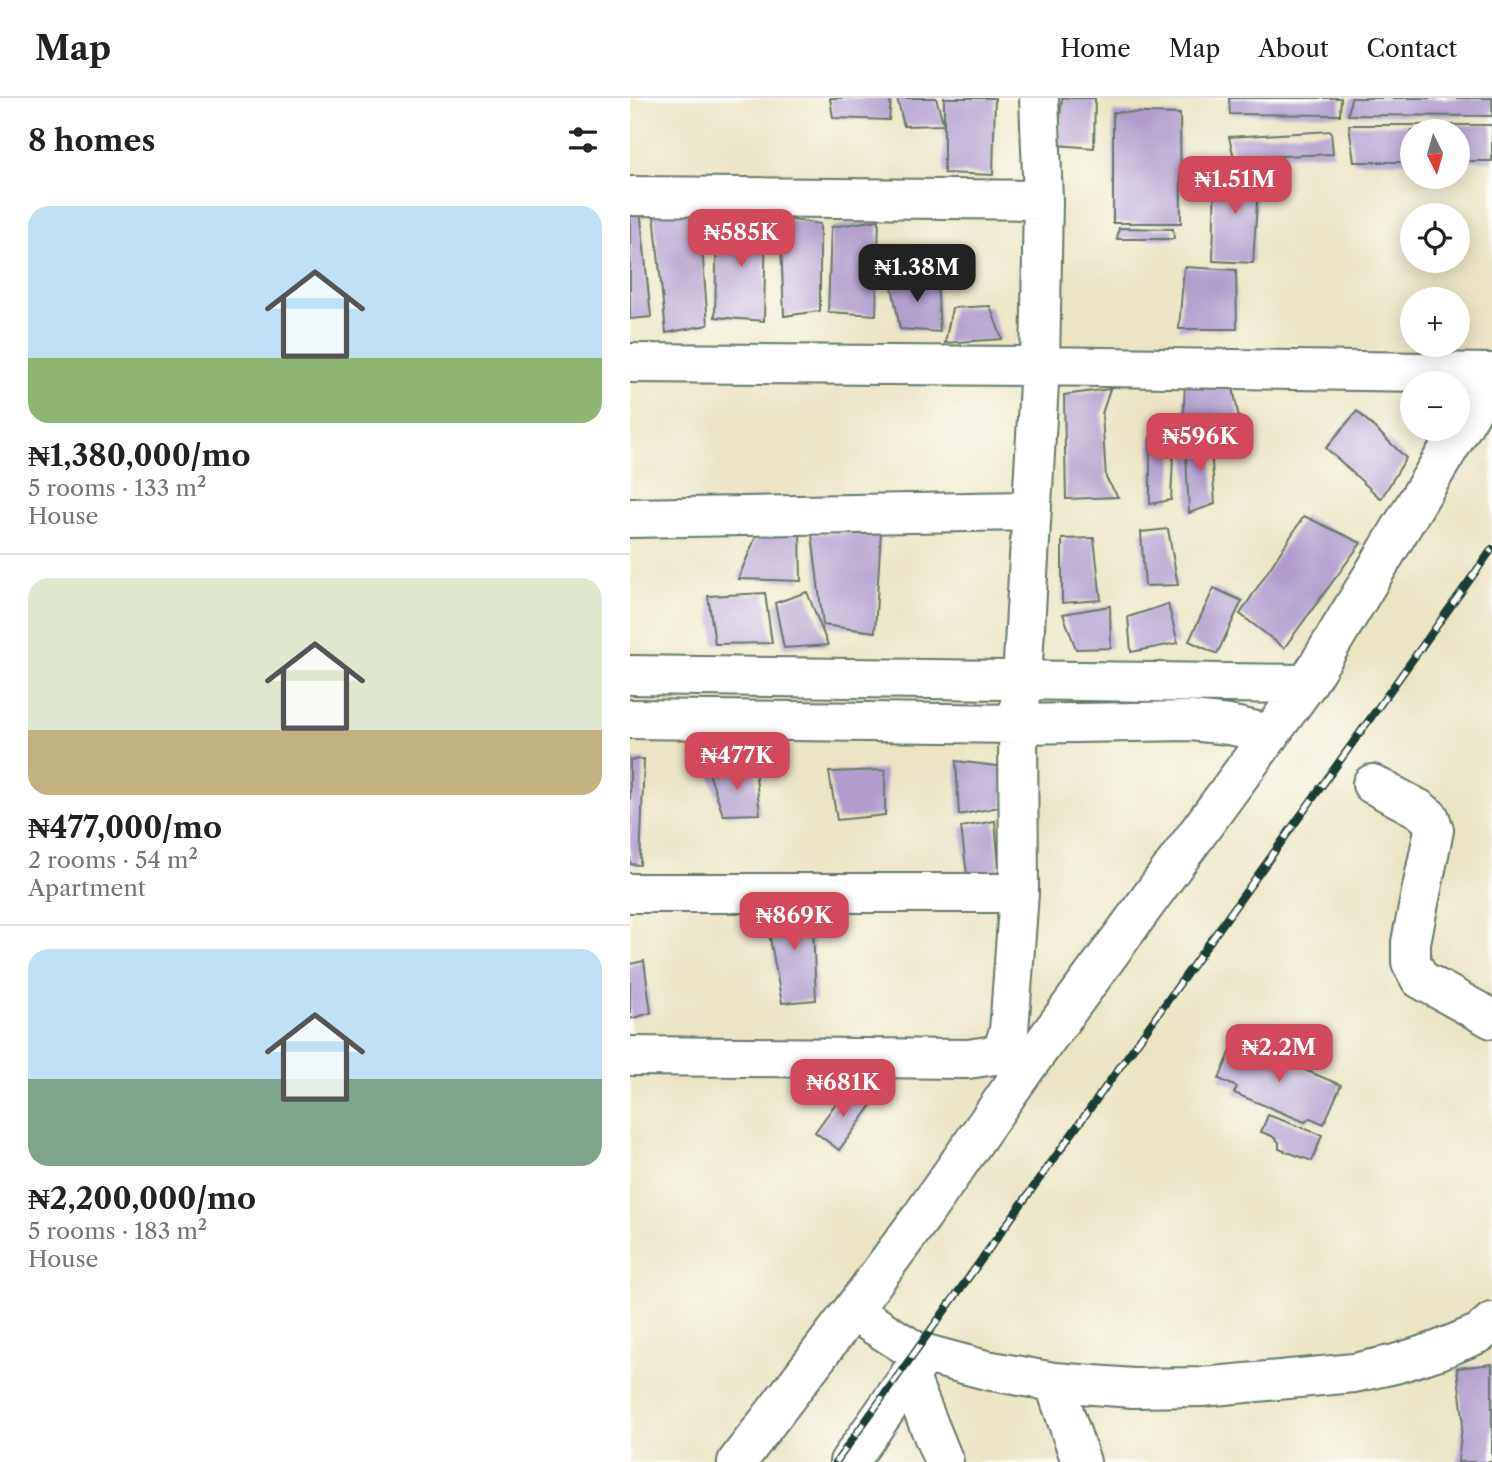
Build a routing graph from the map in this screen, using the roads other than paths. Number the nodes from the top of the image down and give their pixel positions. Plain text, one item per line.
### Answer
1 (1039, 98) edge
2 (630, 195) edge
3 (1043, 200) junction
4 (630, 363) edge
5 (1040, 366) junction
6 (1492, 375) edge
7 (1031, 511) junction
8 (630, 518) edge
9 (630, 675) edge
10 (1023, 680) junction
11 (1307, 684) junction
12 (630, 719) edge
13 (1191, 720) junction
14 (1018, 724) junction
15 (1271, 734) junction
16 (1236, 782) junction
17 (1372, 785) dead end
18 (630, 893) edge
19 (1019, 893) junction
20 (1492, 1019) edge
21 (630, 1056) edge
22 (1013, 1062) junction
23 (852, 1311) junction
24 (1488, 1329) edge
25 (917, 1365) junction
26 (1054, 1382) junction
27 (737, 1462) edge
28 (849, 1462) edge
29 (944, 1462) edge
30 (1081, 1462) edge

1 - 3 street
2 - 3 street
3 - 5 street
4 - 5 street
5 - 6 street
5 - 7 street
6 - 11 street
7 - 8 street
7 - 10 street
9 - 10 street
10 - 11 street
10 - 14 street
11 - 15 street
12 - 14 street
13 - 14 street
13 - 15 street
13 - 16 street
14 - 19 street
15 - 16 street
16 - 22 street
17 - 20 street
18 - 19 street
19 - 22 street
21 - 22 street
22 - 23 street
23 - 25 street
23 - 27 street
24 - 26 street
25 - 26 street
25 - 28 street
25 - 29 street
26 - 30 street

